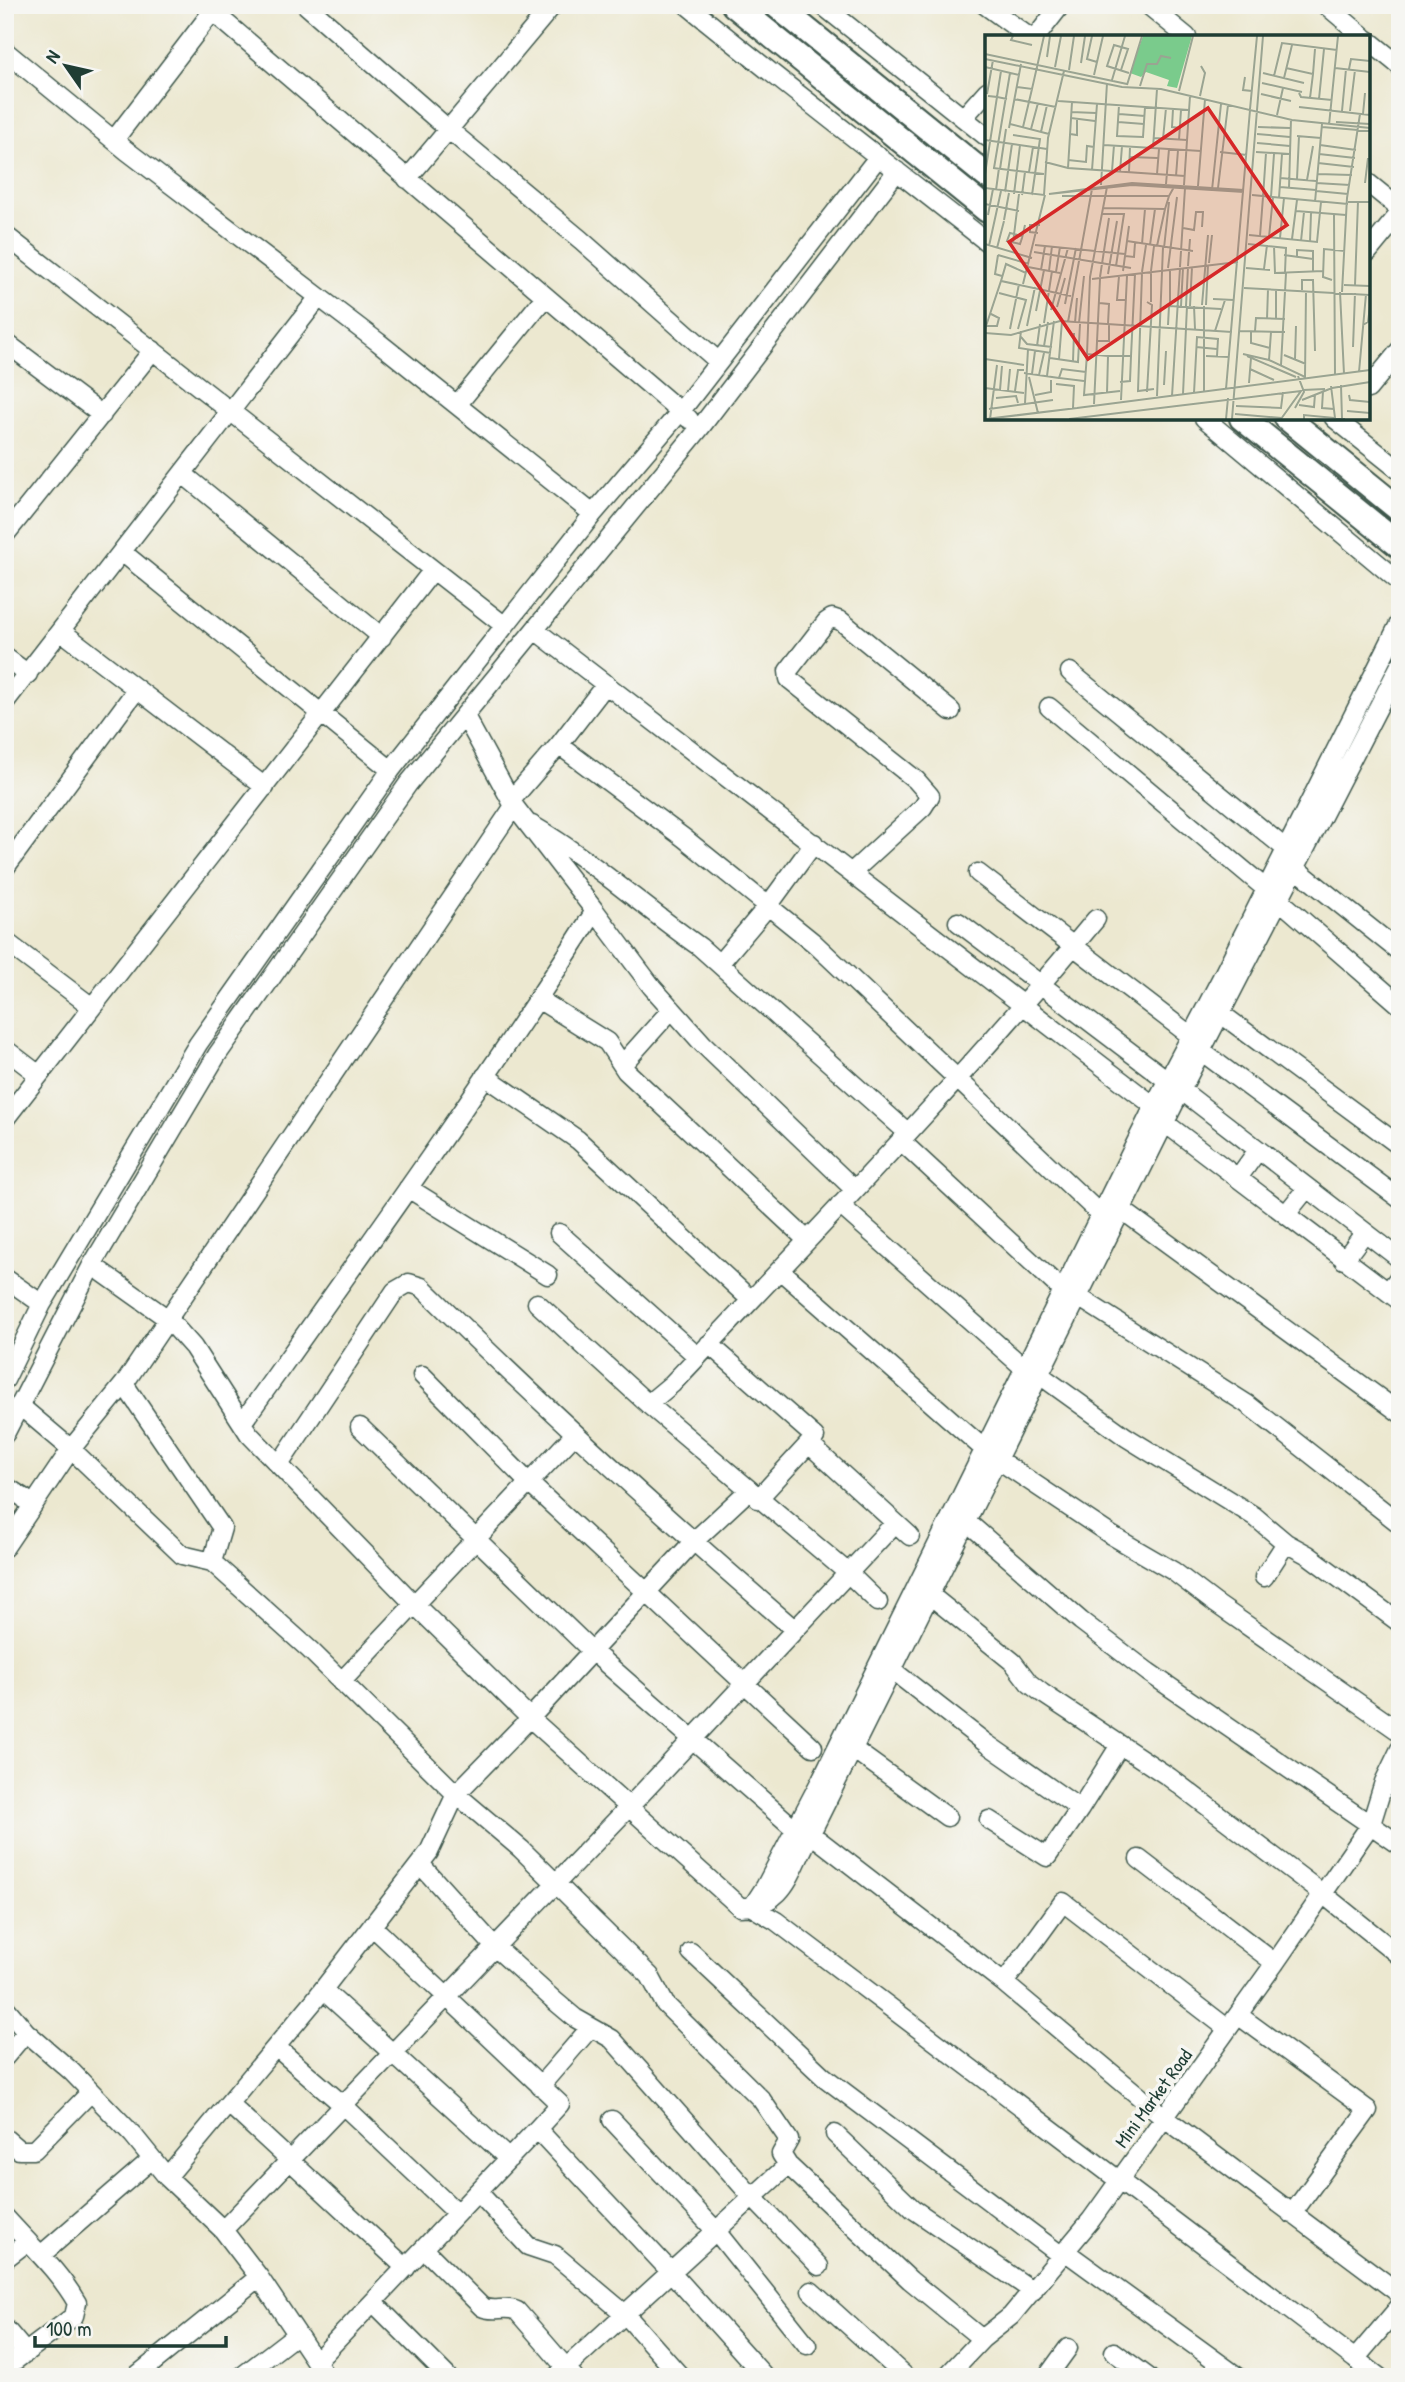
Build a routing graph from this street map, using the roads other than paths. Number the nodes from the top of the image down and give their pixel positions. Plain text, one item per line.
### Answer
1 (306, 5) edge
2 (553, 5) edge
3 (687, 5) edge
4 (734, 5) edge
5 (776, 5) edge
6 (822, 5) edge
7 (985, 5) edge
8 (1061, 5) edge
9 (1148, 5) edge
10 (1326, 5) edge
11 (208, 8) edge
12 (1035, 35) edge
13 (1038, 35) edge
14 (1185, 35) edge
15 (1362, 35) edge
16 (1370, 41) edge
17 (5, 51) edge
18 (1400, 66) edge
19 (985, 93) edge
20 (962, 118) junction
21 (448, 129) junction
22 (985, 135) edge
23 (114, 140) junction
24 (879, 156) junction
25 (897, 171) junction
26 (985, 174) edge
27 (407, 179) junction
28 (1370, 185) edge
29 (985, 208) edge
30 (1400, 211) edge
31 (5, 234) edge
32 (985, 240) edge
33 (1370, 249) edge
34 (319, 297) junction
35 (545, 297) junction
36 (5, 342) edge
37 (153, 350) junction
38 (1400, 350) edge
39 (719, 362) junction
40 (1370, 387) edge
41 (457, 405) junction
42 (231, 411) junction
43 (680, 412) junction
44 (102, 415) junction
45 (1206, 420) edge
46 (1244, 420) edge
47 (1289, 420) edge
48 (1340, 420) edge
49 (700, 429) junction
50 (1400, 471) edge
51 (183, 474) junction
52 (1400, 510) edge
53 (593, 514) junction
54 (5, 535) edge
55 (1400, 546) edge
56 (122, 552) junction
57 (433, 570) junction
58 (1400, 582) edge
59 (1400, 622) edge
60 (505, 626) junction
61 (535, 630) junction
62 (61, 631) junction
63 (382, 637) junction
64 (5, 657) edge
65 (1400, 665) edge
66 (1070, 672) dead end
67 (27, 674) junction
68 (606, 684) junction
69 (137, 689) junction
70 (5, 702) edge
71 (1049, 706) dead end
72 (951, 711) dead end
73 (323, 713) junction
74 (465, 716) junction
75 (559, 744) junction
76 (391, 770) junction
77 (265, 787) junction
78 (516, 808) junction
79 (814, 843) junction
80 (1286, 849) junction
81 (1295, 868) junction
82 (5, 869) edge
83 (852, 873) junction
84 (978, 873) dead end
85 (1272, 894) junction
86 (768, 906) junction
87 (595, 911) junction
88 (1096, 919) dead end
89 (958, 922) dead end
90 (5, 941) edge
91 (1073, 946) junction
92 (1400, 952) edge
93 (719, 964) junction
94 (1041, 985) junction
95 (538, 999) junction
96 (1025, 1005) junction
97 (1400, 1005) edge
98 (92, 1007) junction
99 (672, 1009) junction
100 (1220, 1013) junction
101 (1196, 1043) junction
102 (5, 1049) edge
103 (622, 1065) junction
104 (39, 1075) junction
105 (485, 1076) junction
106 (958, 1080) junction
107 (1174, 1085) junction
108 (1154, 1106) junction
109 (5, 1119) edge
110 (1165, 1123) junction
111 (905, 1137) junction
112 (1400, 1146) edge
113 (1258, 1150) junction
114 (1238, 1178) junction
115 (408, 1188) junction
116 (1307, 1188) junction
117 (855, 1190) junction
118 (1400, 1199) edge
119 (840, 1205) junction
120 (1122, 1210) junction
121 (1286, 1214) junction
122 (1101, 1215) junction
123 (1365, 1232) junction
124 (559, 1233) dead end
125 (807, 1240) junction
126 (1400, 1259) edge
127 (1344, 1260) junction
128 (92, 1265) junction
129 (780, 1270) junction
130 (61, 1273) junction
131 (548, 1275) dead end
132 (1400, 1276) edge
133 (5, 1278) edge
134 (82, 1285) junction
135 (1062, 1290) junction
136 (1394, 1297) edge
137 (1080, 1298) junction
138 (751, 1300) junction
139 (537, 1303) dead end
140 (42, 1304) junction
141 (169, 1319) junction
142 (703, 1350) junction
143 (1032, 1371) junction
144 (422, 1376) dead end
145 (5, 1380) edge
146 (124, 1384) junction
147 (648, 1404) junction
148 (19, 1405) junction
149 (1400, 1413) edge
150 (242, 1423) junction
151 (360, 1427) dead end
152 (5, 1434) edge
153 (575, 1434) junction
154 (809, 1444) junction
155 (71, 1449) junction
156 (991, 1454) junction
157 (279, 1465) junction
158 (529, 1483) junction
159 (5, 1486) edge
160 (753, 1495) junction
161 (32, 1507) junction
162 (966, 1521) junction
163 (895, 1523) junction
164 (1400, 1524) edge
165 (910, 1536) dead end
166 (475, 1540) junction
167 (693, 1542) junction
168 (1286, 1543) junction
169 (5, 1547) edge
170 (212, 1562) junction
171 (847, 1573) junction
172 (1264, 1577) dead end
173 (646, 1593) junction
174 (930, 1595) junction
175 (877, 1602) dead end
176 (414, 1604) junction
177 (1400, 1623) edge
178 (794, 1629) junction
179 (592, 1651) junction
180 (892, 1670) junction
181 (341, 1682) junction
182 (745, 1683) junction
183 (530, 1718) junction
184 (1400, 1732) edge
185 (692, 1740) junction
186 (1120, 1745) junction
187 (813, 1748) dead end
188 (853, 1749) junction
189 (1400, 1749) edge
190 (456, 1794) junction
191 (629, 1807) junction
192 (1080, 1810) junction
193 (947, 1817) dead end
194 (989, 1820) dead end
195 (1371, 1824) junction
196 (803, 1832) junction
197 (1400, 1845) edge
198 (1139, 1858) dead end
199 (420, 1864) junction
200 (555, 1885) junction
201 (1323, 1894) junction
202 (752, 1907) junction
203 (372, 1926) junction
204 (495, 1947) junction
205 (691, 1952) dead end
206 (1400, 1956) edge
207 (1275, 1963) junction
208 (1004, 1983) junction
209 (323, 1990) junction
210 (447, 1997) junction
211 (5, 2007) edge
212 (1233, 2022) junction
213 (591, 2027) junction
214 (26, 2032) junction
215 (276, 2047) junction
216 (393, 2053) junction
217 (5, 2057) edge
218 (540, 2086) junction
219 (91, 2092) junction
220 (229, 2104) junction
221 (343, 2105) junction
222 (1165, 2118) junction
223 (612, 2120) dead end
224 (537, 2129) junction
225 (835, 2134) dead end
226 (5, 2138) edge
227 (152, 2159) junction
228 (509, 2159) junction
229 (291, 2160) junction
230 (788, 2165) junction
231 (167, 2177) junction
232 (1119, 2181) junction
233 (478, 2192) junction
234 (753, 2197) junction
235 (457, 2213) junction
236 (1292, 2214) junction
237 (5, 2217) edge
238 (223, 2230) junction
239 (716, 2231) junction
240 (27, 2242) junction
241 (424, 2249) junction
242 (1064, 2254) junction
243 (41, 2255) junction
244 (5, 2259) edge
245 (819, 2266) dead end
246 (405, 2268) junction
247 (671, 2272) junction
248 (259, 2277) junction
249 (811, 2291) dead end
250 (1033, 2291) junction
251 (1400, 2294) edge
252 (373, 2302) junction
253 (1400, 2306) edge
254 (625, 2314) junction
255 (5, 2328) edge
256 (297, 2334) junction
257 (982, 2339) junction
258 (807, 2345) dead end
259 (1068, 2348) dead end
260 (1114, 2352) dead end
261 (26, 2353) junction
262 (1355, 2358) junction
263 (5, 2368) edge
264 (321, 2370) edge
265 (565, 2374) edge
266 (1139, 2374) edge
267 (447, 2376) edge
268 (135, 2377) edge
269 (241, 2377) edge
270 (681, 2377) edge
271 (765, 2377) edge
272 (906, 2377) edge
273 (946, 2377) edge
274 (1047, 2377) edge
275 (1238, 2377) edge
276 (1378, 2377) edge

1 - 21 street
2 - 21 street
3 - 24 street
4 - 29 highway
5 - 26 highway
6 - 20 street
7 - 12 street
8 - 13 street
9 - 14 street
10 - 15 street
11 - 23 street
11 - 27 street
16 - 18 street
17 - 23 street
19 - 20 street
20 - 22 street
21 - 27 street
21 - 39 street
23 - 34 street
24 - 25 street
24 - 39 street
25 - 32 street
25 - 49 street
27 - 35 street
28 - 30 street
30 - 33 street
31 - 37 street
34 - 41 street
34 - 42 street
35 - 41 street
35 - 43 street
36 - 44 street
37 - 42 street
37 - 44 street
38 - 40 street
39 - 43 street
41 - 53 street
42 - 51 street
42 - 57 street
43 - 49 street
43 - 53 street
44 - 54 street
45 - 58 street
46 - 55 highway
47 - 52 highway
48 - 50 street
49 - 61 street
51 - 56 street
51 - 63 street
53 - 60 street
56 - 62 street
56 - 73 street
57 - 60 street
57 - 63 street
59 - 80 street
60 - 76 street
61 - 68 street
61 - 74 street
62 - 67 street
62 - 69 street
63 - 73 street
64 - 67 street
65 - 81 street
66 - 80 street
67 - 70 street
68 - 75 street
68 - 79 street
69 - 77 street
69 - 82 street
71 - 85 street
72 - 83 street
73 - 76 street
73 - 77 street
74 - 78 street
74 - 128 street
75 - 78 street
75 - 86 street
76 - 130 street
77 - 98 street
78 - 87 street
78 - 93 street
78 - 141 street
79 - 83 street
79 - 86 street
80 - 85 street
81 - 85 street
81 - 92 street
83 - 96 street
84 - 91 street
85 - 97 street
85 - 100 street
85 - 101 street
86 - 93 street
86 - 106 street
87 - 95 street
87 - 99 street
88 - 91 street
89 - 94 street
90 - 98 street
91 - 94 street
91 - 101 street
93 - 111 street
94 - 96 street
94 - 107 street
95 - 103 street
95 - 105 street
96 - 106 street
96 - 108 street
98 - 104 street
99 - 103 street
99 - 117 street
100 - 101 street
100 - 112 street
101 - 107 street
101 - 118 street
102 - 104 street
103 - 125 street
104 - 109 street
105 - 115 street
105 - 138 street
106 - 111 street
106 - 122 street
107 - 108 street
107 - 110 street
107 - 113 street
108 - 122 street
110 - 114 street
110 - 120 street
111 - 117 street
111 - 135 street
113 - 114 street
113 - 116 street
114 - 121 street
115 - 131 street
115 - 150 street
116 - 121 street
116 - 123 street
117 - 119 street
119 - 125 street
119 - 143 street
120 - 137 street
120 - 149 street
121 - 127 street
122 - 135 street
123 - 126 street
123 - 127 street
124 - 142 street
125 - 129 street
127 - 136 street
128 - 134 street
128 - 141 street
129 - 138 street
129 - 156 street
130 - 134 street
130 - 140 street
132 - 136 street
133 - 140 street
134 - 148 street
135 - 137 street
135 - 143 street
137 - 143 street
137 - 164 street
138 - 142 street
139 - 147 street
140 - 145 street
141 - 146 street
141 - 150 street
142 - 147 street
142 - 154 street
143 - 156 street
143 - 168 street
144 - 158 street
146 - 155 street
146 - 170 street
147 - 160 street
148 - 152 street
148 - 155 street
150 - 157 street
151 - 166 street
153 - 157 street
153 - 158 street
153 - 167 street
154 - 160 street
154 - 163 street
155 - 161 street
155 - 170 street
156 - 162 street
156 - 184 street
156 - 196 street
157 - 176 street
158 - 166 street
158 - 173 street
159 - 161 street
160 - 167 street
160 - 171 street
161 - 169 street
162 - 174 street
162 - 195 street
163 - 165 street
163 - 171 street
166 - 176 street
166 - 179 street
167 - 173 street
167 - 178 street
168 - 172 street
168 - 177 street
170 - 181 street
171 - 175 street
171 - 178 street
173 - 179 street
173 - 182 street
174 - 180 street
174 - 186 street
176 - 181 street
176 - 183 street
178 - 182 street
179 - 183 street
179 - 185 street
180 - 188 street
180 - 192 street
181 - 190 street
182 - 185 street
182 - 187 street
183 - 190 street
183 - 191 street
185 - 191 street
185 - 196 street
186 - 192 street
186 - 201 street
188 - 193 street
188 - 196 street
189 - 195 street, Mini Market Road
190 - 199 street
190 - 200 street
191 - 200 street
191 - 202 street
192 - 194 street
195 - 197 street
195 - 201 street, Mini Market Road
196 - 202 street
196 - 208 street
198 - 207 street
199 - 203 street
199 - 204 street
200 - 204 street
200 - 230 street
201 - 206 street
201 - 207 street, Mini Market Road
202 - 232 street
203 - 209 street
203 - 210 street
204 - 210 street
204 - 213 street
205 - 242 street
207 - 212 street, Mini Market Road
208 - 212 street
208 - 222 street
209 - 215 street
209 - 216 street
210 - 216 street
210 - 218 street
211 - 214 street
212 - 222 street, Mini Market Road
212 - 236 street
213 - 218 street
213 - 234 street
214 - 217 street
214 - 219 street
215 - 220 street
215 - 221 street
216 - 221 street
216 - 228 street
218 - 224 street
219 - 226 street
219 - 227 street
220 - 229 street
220 - 231 street
221 - 229 street
221 - 235 street
222 - 232 street, Mini Market Road
222 - 236 street
223 - 239 street
224 - 228 street
224 - 247 street
225 - 250 street
227 - 231 street
227 - 243 street
228 - 233 street
229 - 238 street
229 - 246 street
230 - 234 street
230 - 257 street
231 - 238 street
232 - 242 street, Mini Market Road
232 - 262 street
233 - 235 street
233 - 254 street
234 - 239 street
234 - 245 street
235 - 241 street
236 - 251 street
237 - 240 street
238 - 248 street
239 - 247 street
239 - 258 street
240 - 243 street
240 - 244 street
241 - 246 street
241 - 265 street
242 - 250 street, Mini Market Road
242 - 275 street
243 - 261 street
246 - 252 street
247 - 254 street
247 - 271 street
248 - 256 street
248 - 268 street
249 - 272 street
250 - 257 street, Mini Market Road
252 - 264 street
252 - 267 street
253 - 262 street
254 - 265 street
254 - 270 street
255 - 261 street
256 - 264 street
256 - 269 street
257 - 273 street, Mini Market Road
259 - 274 street
260 - 266 street
261 - 263 street
262 - 276 street

